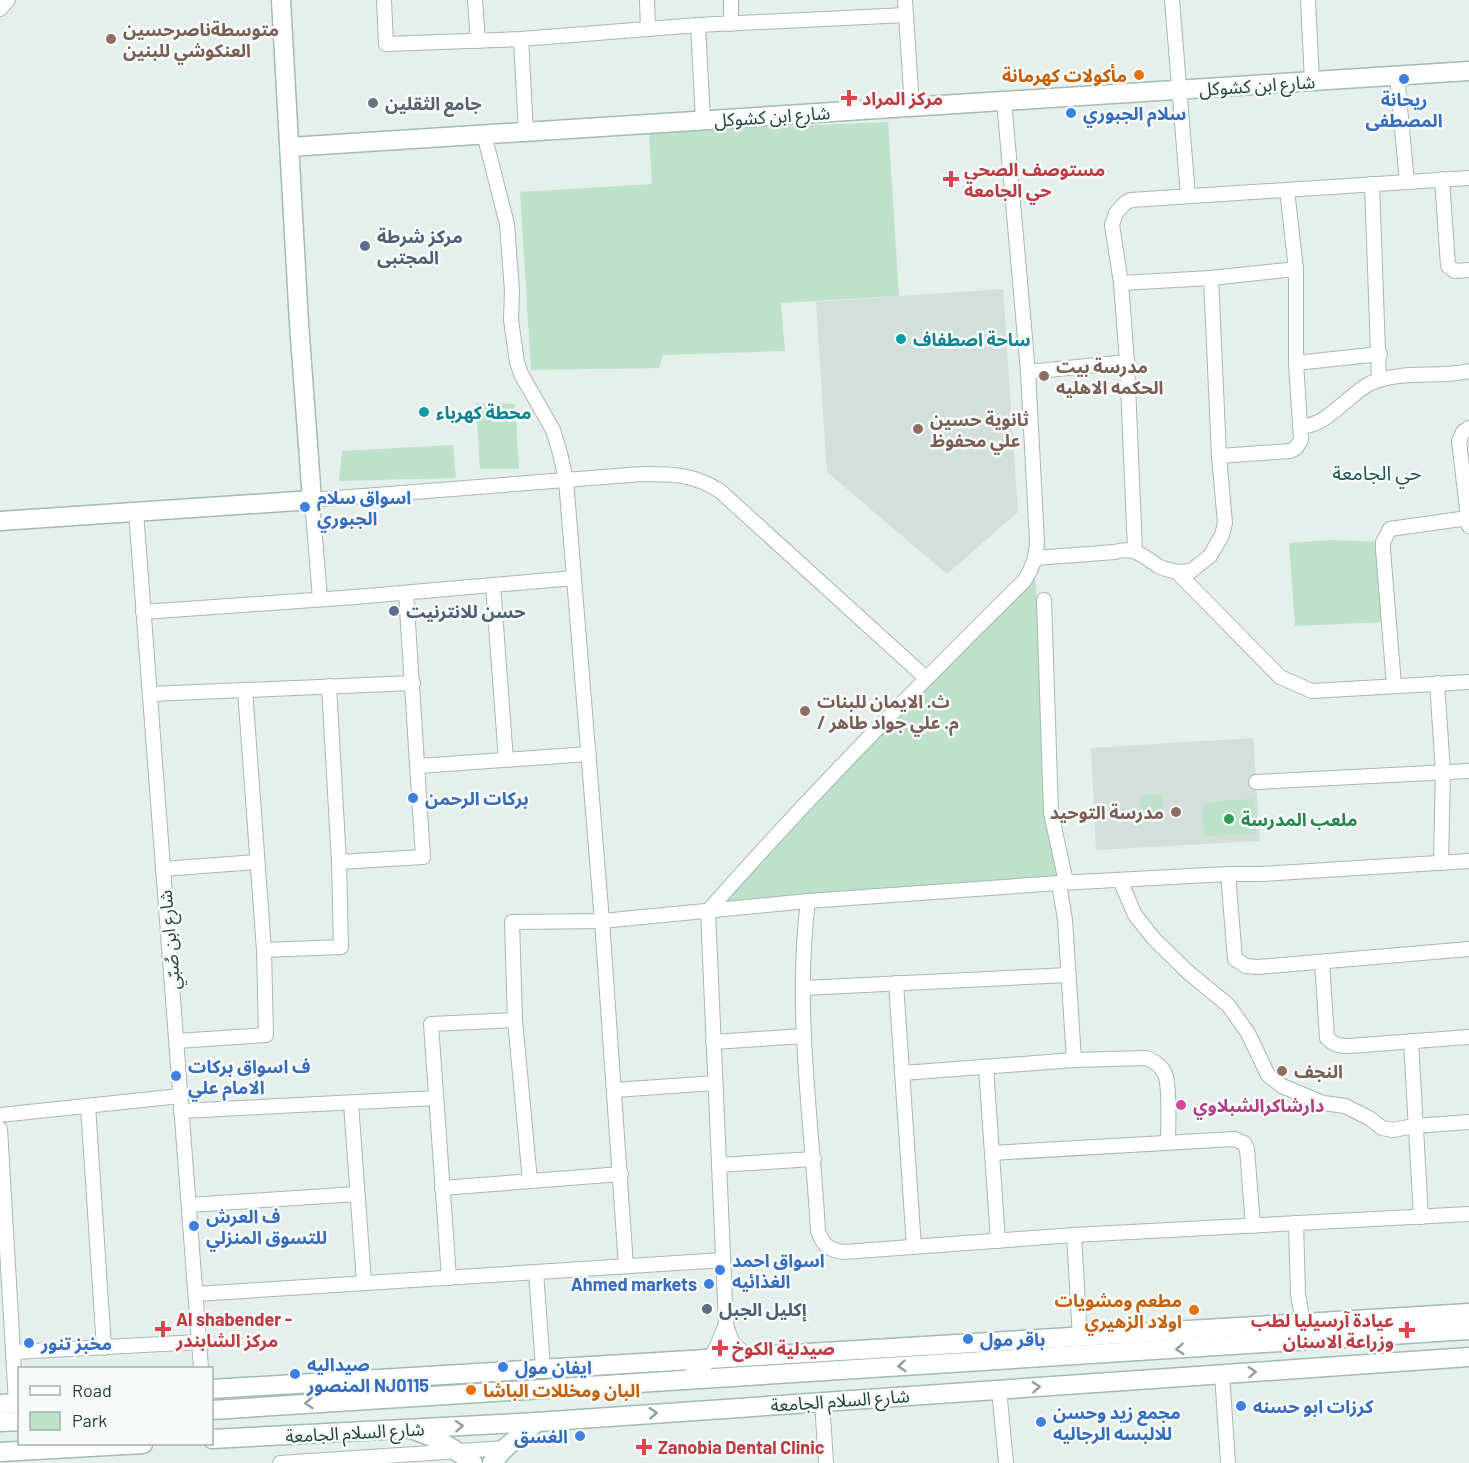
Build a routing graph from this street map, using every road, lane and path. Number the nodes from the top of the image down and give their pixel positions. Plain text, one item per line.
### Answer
1 (8, 0) edge
2 (281, 0) edge
3 (384, 0) edge
4 (475, 0) edge
5 (647, 0) edge
6 (731, 0) edge
7 (905, 0) edge
8 (1172, 0) edge
9 (1308, 0) edge
10 (0, 9) edge
11 (906, 15) junction
12 (731, 24) junction
13 (698, 25) junction
14 (648, 29) junction
15 (521, 39) junction
16 (478, 40) junction
17 (1469, 71) edge
18 (1397, 76) junction
19 (1312, 81) junction
20 (1179, 90) junction
21 (1004, 101) junction
22 (912, 107) junction
23 (703, 120) junction
24 (526, 132) junction
25 (484, 134) junction
26 (290, 147) junction
27 (1469, 178) edge
28 (1442, 180) junction
29 (1407, 182) junction
30 (1372, 184) junction
31 (1287, 190) junction
32 (1188, 196) junction
33 (1296, 269) junction
34 (1469, 270) edge
35 (1211, 278) junction
36 (1121, 283) junction
37 (1380, 354) junction
38 (1127, 362) junction
39 (1296, 363) junction
40 (1469, 371) edge
41 (1028, 372) junction
42 (1379, 380) junction
43 (1300, 426) junction
44 (1469, 428) edge
45 (1219, 456) junction
46 (566, 480) junction
47 (312, 500) junction
48 (136, 512) junction
49 (0, 521) edge
50 (1469, 522) edge
51 (1136, 550) junction
52 (1035, 558) junction
53 (1177, 572) junction
54 (574, 578) junction
55 (493, 585) junction
56 (406, 593) junction
57 (320, 599) junction
58 (1044, 600) dead end
59 (143, 612) junction
60 (926, 678) junction
61 (1469, 682) edge
62 (413, 683) junction
63 (1437, 683) junction
64 (1394, 685) junction
65 (328, 686) junction
66 (245, 690) junction
67 (150, 694) junction
68 (589, 754) junction
69 (506, 760) junction
70 (418, 766) junction
71 (1443, 771) junction
72 (1469, 771) edge
73 (1256, 782) dead end
74 (1469, 861) edge
75 (257, 862) junction
76 (339, 862) junction
77 (1441, 863) junction
78 (163, 869) junction
79 (1228, 874) junction
80 (1119, 880) junction
81 (1062, 882) junction
82 (808, 901) junction
83 (708, 911) junction
84 (602, 921) junction
85 (1469, 949) edge
86 (264, 950) junction
87 (1322, 962) junction
88 (1068, 975) junction
89 (896, 983) junction
90 (803, 988) junction
91 (515, 1020) junction
92 (804, 1036) junction
93 (1469, 1037) edge
94 (177, 1041) junction
95 (1411, 1041) junction
96 (713, 1042) junction
97 (1074, 1060) junction
98 (986, 1067) junction
99 (903, 1073) junction
100 (715, 1083) junction
101 (615, 1090) junction
102 (180, 1096) junction
103 (436, 1098) junction
104 (351, 1103) junction
105 (88, 1106) junction
106 (182, 1111) junction
107 (0, 1115) edge
108 (1469, 1122) edge
109 (1414, 1125) junction
110 (0, 1129) edge
111 (1168, 1142) junction
112 (992, 1153) junction
113 (814, 1159) junction
114 (719, 1165) junction
115 (621, 1174) junction
116 (530, 1181) junction
117 (442, 1188) junction
118 (357, 1194) junction
119 (189, 1204) junction
120 (1469, 1214) edge
121 (1421, 1216) junction
122 (1296, 1223) junction
123 (1253, 1226) junction
124 (1074, 1235) junction
125 (998, 1241) junction
126 (914, 1247) junction
127 (723, 1260) junction
128 (626, 1266) junction
129 (536, 1272) junction
130 (449, 1278) junction
131 (364, 1283) junction
132 (196, 1294) junction
133 (5, 1306) edge
134 (1469, 1313) edge
135 (1303, 1323) junction
136 (726, 1324) junction
137 (1469, 1330) edge
138 (1224, 1337) junction
139 (1080, 1338) junction
140 (199, 1342) junction
141 (104, 1348) junction
142 (14, 1352) junction
143 (751, 1356) junction
144 (1469, 1357) edge
145 (712, 1358) junction
146 (983, 1361) junction
147 (943, 1363) junction
148 (201, 1367) edge
149 (543, 1367) junction
150 (829, 1371) junction
151 (467, 1372) junction
152 (1222, 1374) junction
153 (682, 1380) junction
154 (213, 1389) edge
155 (994, 1390) junction
156 (468, 1393) junction
157 (944, 1393) junction
158 (822, 1401) junction
159 (14, 1408) edge
160 (213, 1410) edge
161 (0, 1422) edge
162 (537, 1422) junction
163 (408, 1429) junction
164 (213, 1439) edge
165 (125, 1445) edge
166 (505, 1448) junction
167 (457, 1450) junction
168 (0, 1452) edge
169 (301, 1462) edge
170 (280, 1463) edge
171 (483, 1463) edge
172 (826, 1463) edge
173 (1006, 1463) edge
174 (1228, 1463) edge

1 - 10 street
2 - 26 street
3 - 16 street
4 - 16 street
5 - 14 street
6 - 12 street
7 - 11 street
8 - 20 street
9 - 19 street
11 - 12 street
11 - 22 street
12 - 13 street
13 - 14 street
13 - 23 street
14 - 15 street
15 - 16 street
15 - 24 street
17 - 18 street, شارع ابن كشوكل
18 - 19 street, شارع ابن كشوكل
18 - 29 street
19 - 20 street, شارع ابن كشوكل
20 - 21 street, شارع ابن كشوكل
20 - 32 street
21 - 22 street, شارع ابن كشوكل
21 - 41 street
22 - 23 street, شارع ابن كشوكل
23 - 24 street, شارع ابن كشوكل
24 - 25 street, شارع ابن كشوكل
25 - 26 street, شارع ابن كشوكل
25 - 46 street
26 - 47 street
27 - 28 street
28 - 29 street
28 - 34 street
29 - 30 street
30 - 31 street
30 - 37 street
31 - 32 street
31 - 33 street
32 - 36 street
33 - 35 street
33 - 39 street
35 - 36 street
35 - 45 street
36 - 38 street
37 - 39 street
37 - 42 street
38 - 41 street
38 - 51 street
39 - 43 street
40 - 42 street
41 - 52 street
42 - 43 street
43 - 45 street
44 - 50 street
45 - 53 street
46 - 47 street
46 - 54 street
46 - 60 street
47 - 48 street
47 - 57 street
48 - 49 street
48 - 59 street, شارع ابن صُبّي
50 - 64 street
51 - 52 street
51 - 53 street
52 - 60 street
53 - 64 street
54 - 55 street
54 - 68 street
55 - 56 street
55 - 69 street
56 - 57 street
56 - 62 street
57 - 59 street
58 - 81 street
59 - 67 street, شارع ابن صُبّي
60 - 83 street
61 - 63 street
62 - 65 street
62 - 70 street
63 - 64 street
63 - 71 street
65 - 66 street
65 - 76 street
66 - 67 street
66 - 75 street
67 - 78 street, شارع ابن صُبّي
68 - 69 street
68 - 84 street
69 - 70 street
70 - 76 street
71 - 72 street
71 - 73 street
71 - 77 street
74 - 77 street
75 - 78 street
75 - 86 street
76 - 86 street
77 - 79 street
78 - 94 street, شارع ابن صُبّي
79 - 80 street
79 - 87 street
80 - 81 street
80 - 109 street
81 - 82 street
81 - 88 street
82 - 83 street
82 - 90 street
83 - 84 street
83 - 96 street
84 - 91 street
84 - 101 street
85 - 87 street
86 - 94 street
87 - 95 street
88 - 89 street
88 - 97 street
89 - 90 street
89 - 99 street
90 - 92 street
91 - 103 street
91 - 116 street
92 - 96 street
92 - 113 street
93 - 95 street
94 - 102 street, شارع ابن صُبّي
95 - 109 street
96 - 100 street
97 - 98 street
97 - 111 street
98 - 99 street
98 - 112 street
99 - 126 street
100 - 101 street
100 - 114 street
101 - 115 street
102 - 105 street
102 - 106 street, شارع ابن صُبّي
103 - 104 street
103 - 117 street
104 - 106 street
104 - 118 street
105 - 107 street
105 - 141 street
106 - 119 street, شارع ابن صُبّي
108 - 109 street
109 - 121 street
110 - 133 street
111 - 112 street
111 - 123 street
112 - 125 street
113 - 114 street
113 - 126 street
114 - 127 street
115 - 116 street
115 - 128 street
116 - 117 street
117 - 130 street
118 - 119 street
118 - 131 street
119 - 132 street, شارع ابن صُبّي
120 - 121 street
121 - 122 street
122 - 123 street
122 - 135 street
123 - 124 street
124 - 125 street
124 - 139 street
125 - 126 street
127 - 128 street
127 - 136 street
128 - 129 street
129 - 130 street
129 - 149 street
130 - 131 street
131 - 132 street
132 - 140 street, شارع ابن صُبّي
133 - 142 street
134 - 135 street
135 - 138 street
136 - 143 street
136 - 145 street
137 - 138 street, شارع السلام الجامعة
138 - 139 street
138 -> 146 street, شارع السلام الجامعة
139 - 143 street
140 - 141 street
140 - 148 street, شارع ابن صُبّي
141 - 142 street
142 - 159 street
143 - 145 street
143 - 150 street
152 -> 144 street, شارع السلام الجامعة
145 - 149 street
145 - 153 street
146 - 147 street, شارع السلام الجامعة
146 - 155 street
147 -> 150 street, شارع السلام الجامعة
147 - 157 street
149 - 151 street
150 - 153 street, شارع السلام الجامعة
151 - 154 street
151 - 156 street
155 -> 152 street, شارع السلام الجامعة
152 - 174 street
153 - 156 street, شارع السلام الجامعة
155 - 157 street, شارع السلام الجامعة
155 - 173 street
156 -> 160 street, شارع السلام الجامعة
157 - 158 street, شارع السلام الجامعة
162 -> 158 street, شارع السلام الجامعة
158 - 172 street
159 - 161 street
163 -> 162 street, شارع السلام الجامعة
162 - 166 street
163 - 164 street, شارع السلام الجامعة
163 - 167 street
165 - 168 street
166 - 167 street
166 - 171 street
167 - 169 street
167 - 171 street
169 - 170 street

